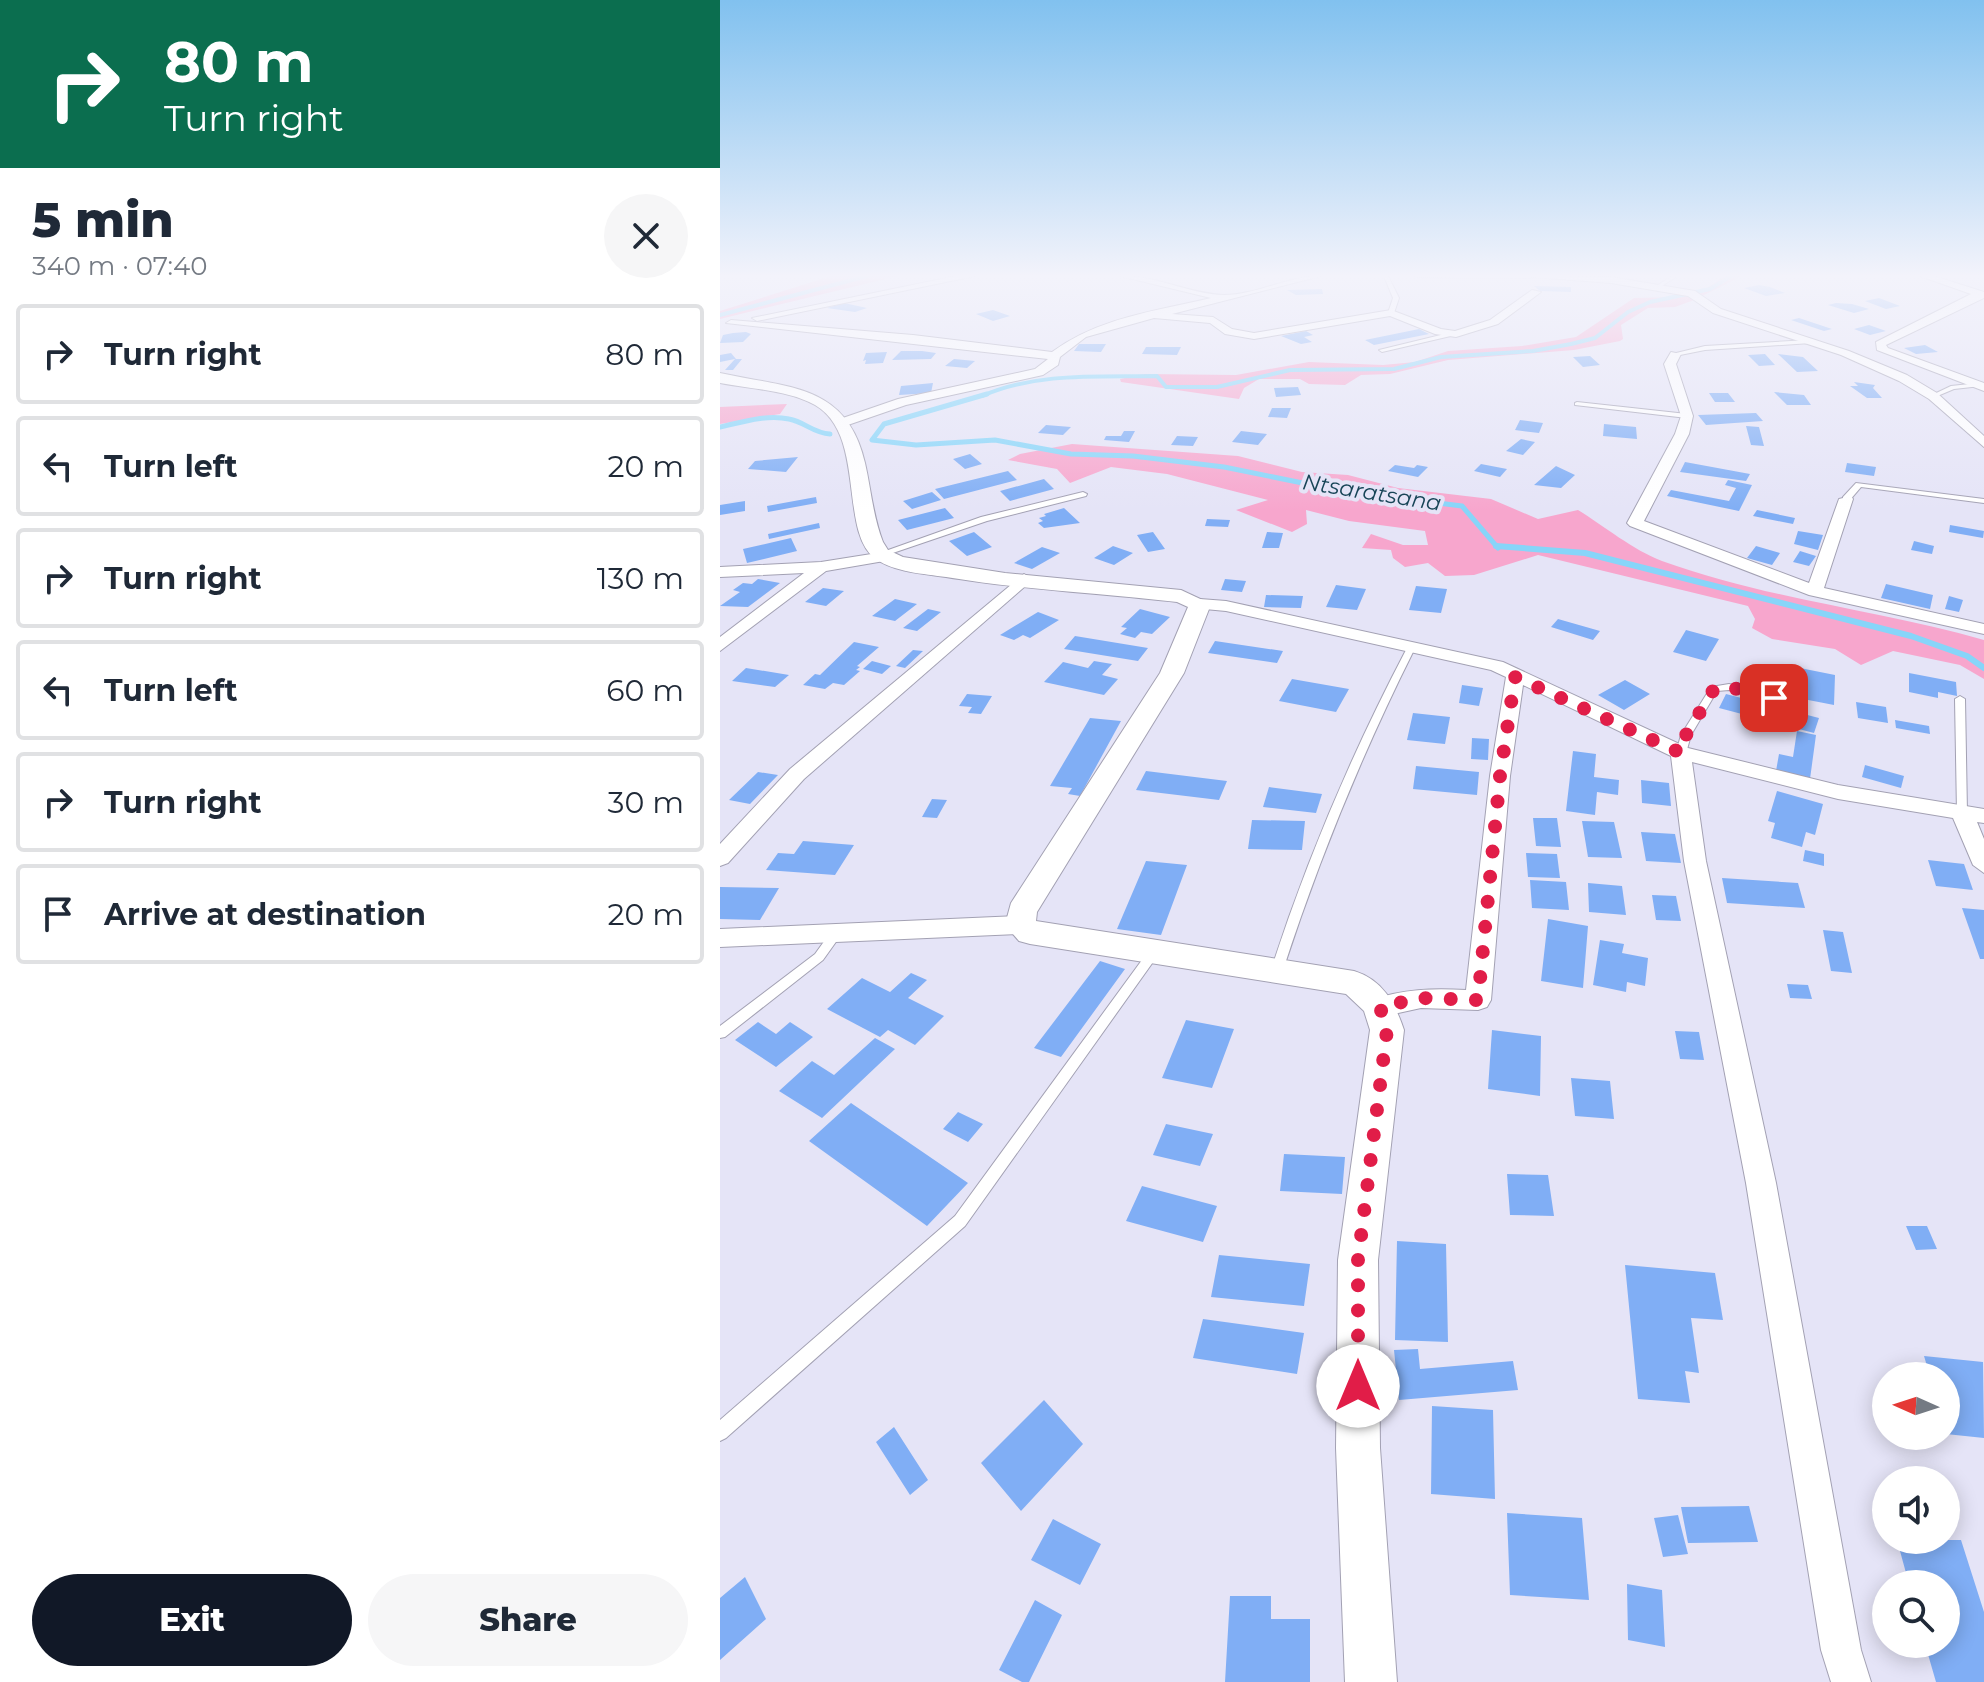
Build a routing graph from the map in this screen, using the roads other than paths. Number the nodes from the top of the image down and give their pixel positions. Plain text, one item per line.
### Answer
1 (1042, 354) edge
2 (1675, 354) edge
3 (1846, 354) edge
4 (1895, 354) edge
5 (1054, 356) joint
6 (720, 378) edge
7 (1981, 386) edge
8 (1933, 396) junction
9 (1577, 404) dead end
10 (1687, 416) junction
11 (842, 423) junction
12 (1984, 443) edge
13 (1083, 494) dead end
14 (1846, 499) joint
15 (1984, 501) edge
16 (882, 555) junction
17 (821, 567) junction
18 (720, 572) edge
19 (1024, 579) junction
20 (1815, 591) junction
21 (1200, 604) junction
22 (1984, 629) edge
23 (720, 646) edge
24 (1410, 650) junction
25 (1515, 677) junction
26 (1774, 698) dead end
27 (1960, 699) dead end
28 (1681, 753) junction
29 (1973, 815) edge
30 (720, 858) edge
31 (1984, 865) edge
32 (1020, 925) junction
33 (837, 932) junction
34 (720, 938) edge
35 (1155, 950) junction
36 (1277, 970) junction
37 (1380, 1007) junction
38 (720, 1033) edge
39 (720, 1432) edge
40 (1371, 1682) edge
41 (1851, 1682) edge

1 - 5 street
2 - 10 street
3 - 8 street
4 - 7 street
5 - 11 street
6 - 11 street
7 - 8 lane
8 - 12 street
9 - 10 lane
10 - 20 street
11 - 16 street
13 - 16 lane
14 - 15 lane
14 - 20 street
16 - 17 street
16 - 19 street
17 - 18 street
17 - 23 street
19 - 21 street
19 - 30 street
20 - 22 street
21 - 24 street
21 - 32 street
24 - 25 street
24 - 36 lane
25 - 28 street
25 - 37 street
26 - 28 lane
27 - 29 lane
28 - 29 street
28 - 41 street
29 - 31 street
32 - 33 street
32 - 35 street
33 - 34 street
33 - 38 lane
35 - 36 street
35 - 39 lane
36 - 37 street
37 - 40 street

